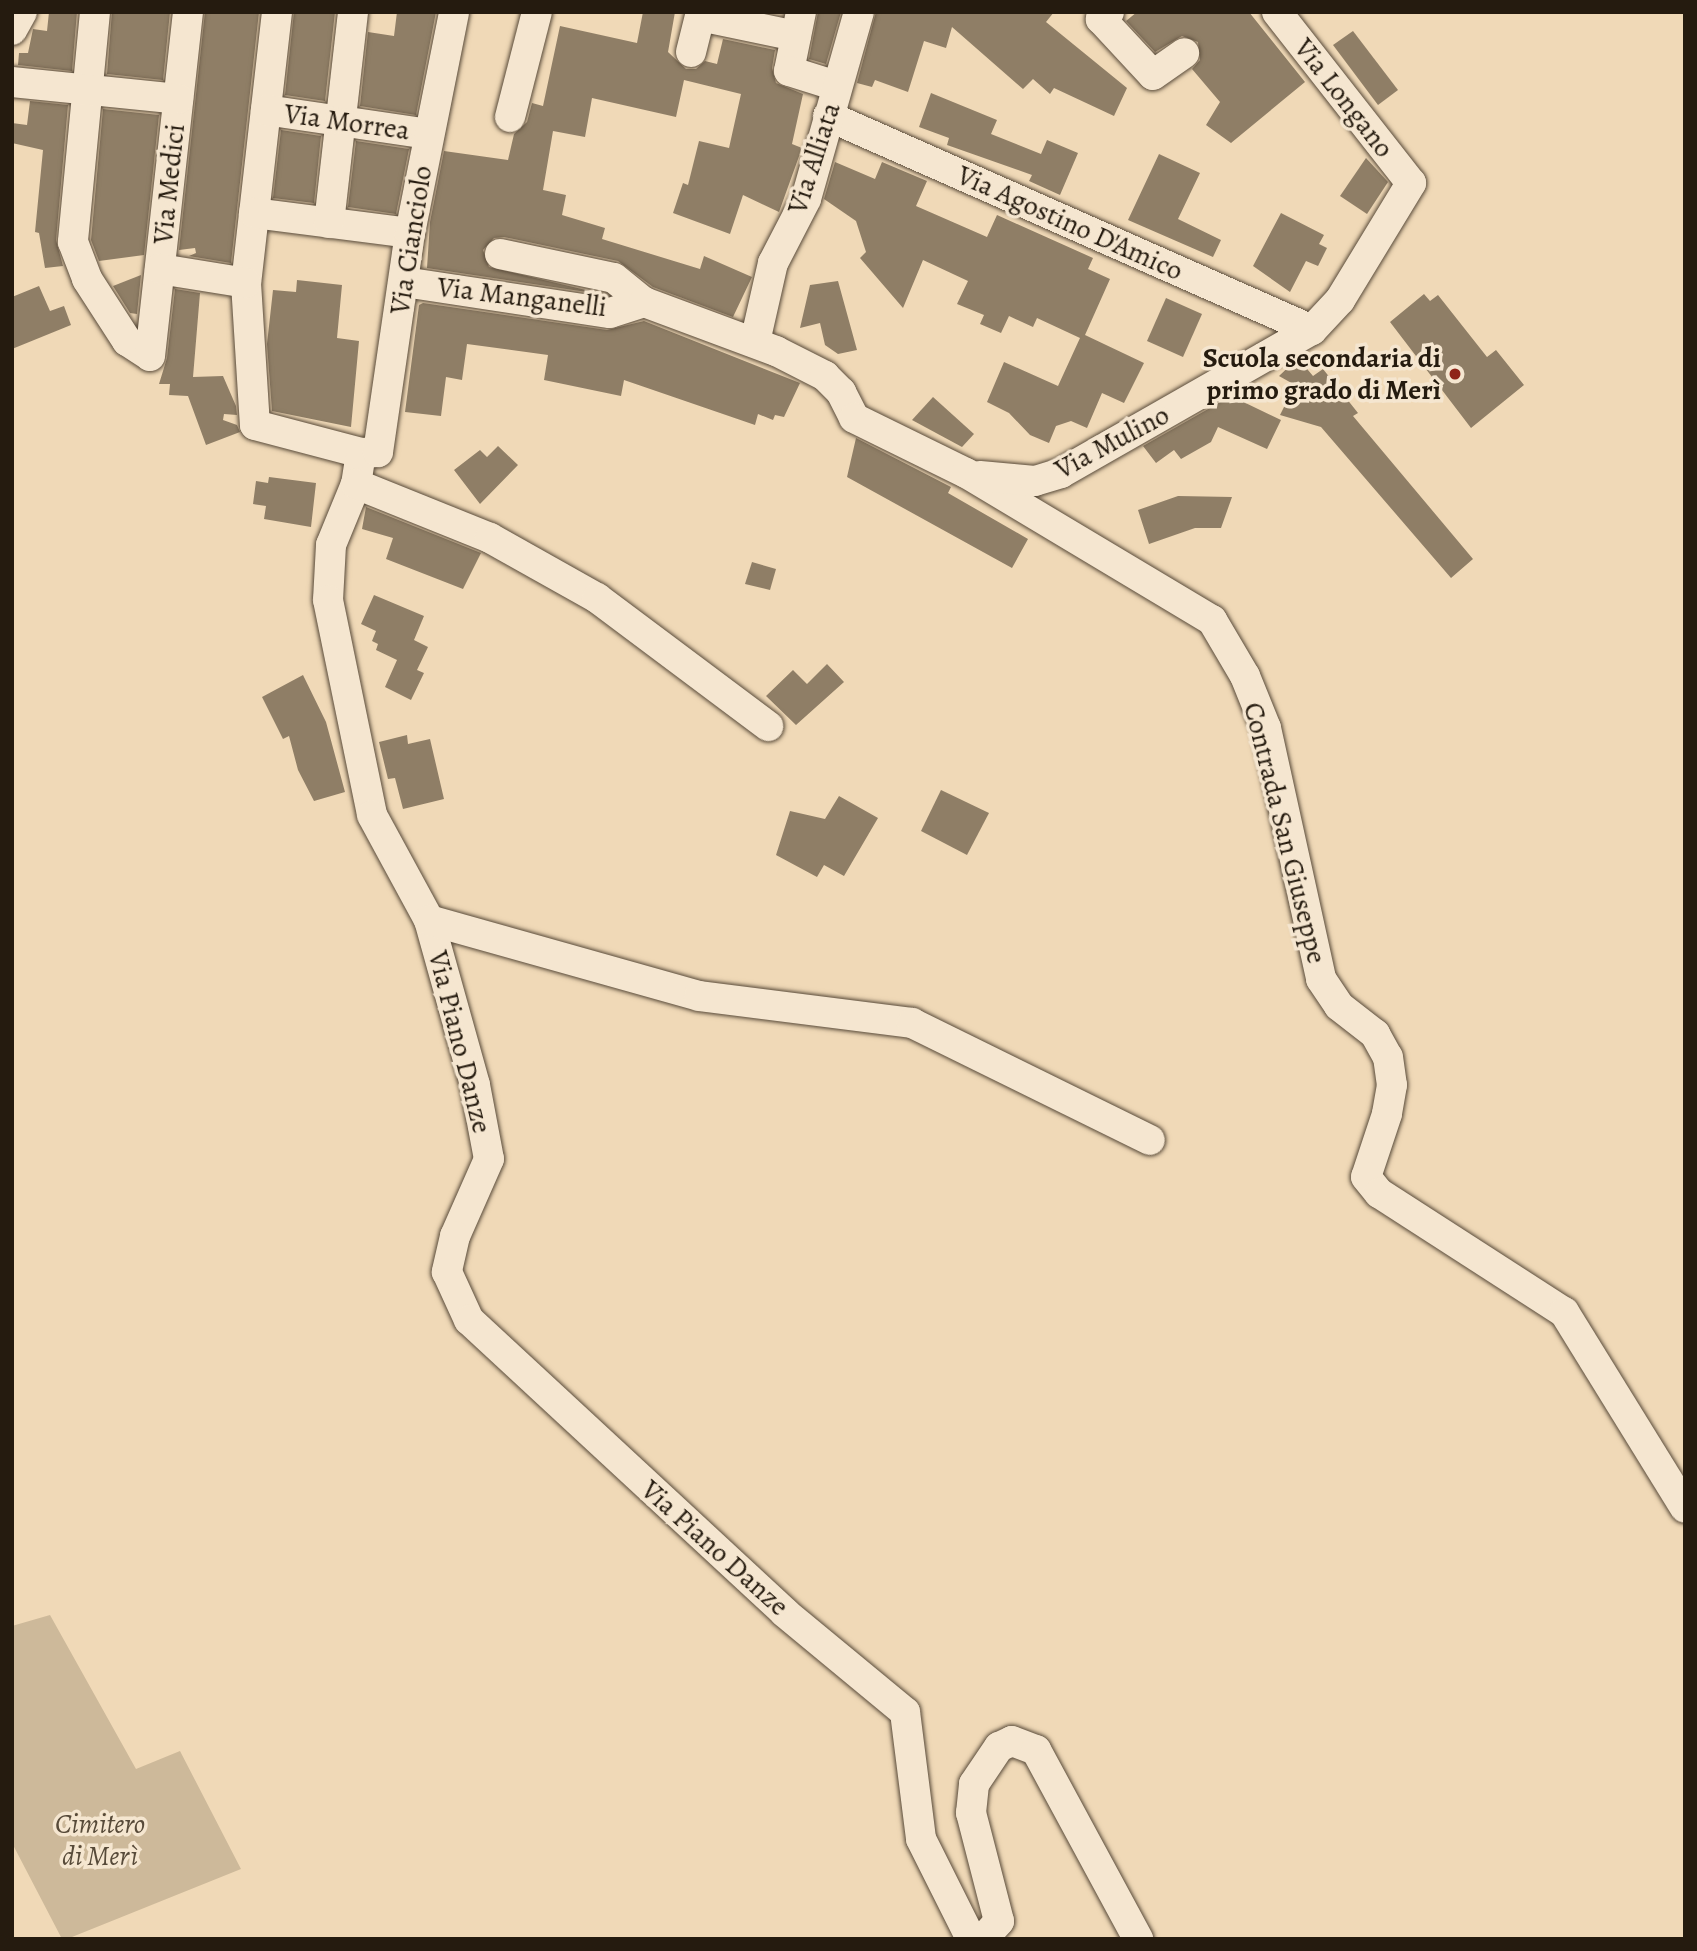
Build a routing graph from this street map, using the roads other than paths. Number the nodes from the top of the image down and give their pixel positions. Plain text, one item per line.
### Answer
1 (22, 12) edge
2 (95, 12) edge
3 (188, 12) edge
4 (277, 12) edge
5 (353, 12) edge
6 (454, 12) edge
7 (537, 12) edge
8 (859, 12) edge
9 (1109, 12) edge
10 (1277, 12) edge
11 (799, 24) edge
12 (12, 30) edge
13 (691, 52) dead end
14 (1184, 53) dead end
15 (12, 82) edge
16 (837, 86) junction
17 (88, 90) junction
18 (178, 99) junction
19 (266, 110) junction
20 (828, 116) junction
21 (510, 117) dead end
22 (341, 121) junction
23 (428, 134) junction
24 (1411, 183) joint
25 (254, 213) junction
26 (329, 223) junction
27 (410, 233) junction
28 (500, 254) dead end
29 (160, 270) junction
30 (404, 282) junction
31 (246, 284) junction
32 (644, 302) junction
33 (1312, 330) junction
34 (755, 342) junction
35 (361, 453) junction
36 (966, 473) junction
37 (356, 484) junction
38 (768, 726) dead end
39 (429, 920) junction
40 (1150, 1140) dead end
41 (1685, 1508) edge
42 (971, 1939) edge
43 (983, 1939) edge
44 (1138, 1939) edge

1 - 12 street
2 - 17 street
3 - 18 street, Via Medici
4 - 19 street
5 - 22 street
6 - 23 street, Via Cianciolo
7 - 21 street
8 - 16 street, Via Alliata
9 - 14 street
10 - 24 street, Via Longano
11 - 13 street
11 - 16 street
15 - 17 street
16 - 20 street, Via Alliata
17 - 18 street
17 - 29 street, Via Medici
18 - 29 street, Via Medici
19 - 22 street, Via Morrea
19 - 25 street
20 - 33 street, Via Agostino D'Amico
20 - 34 street, Via Alliata
22 - 23 street, Via Morrea
22 - 26 street
23 - 27 street, Via Cianciolo
24 - 33 street, Via Mulino
25 - 26 street
25 - 31 street
26 - 27 street
27 - 30 street, Via Cianciolo
28 - 32 street
29 - 31 street
30 - 32 street, Via Manganelli
30 - 35 street, Via Cianciolo
31 - 35 street
32 - 34 street, Via Manganelli
33 - 36 street, Via Mulino
34 - 36 street, Via Manganelli
35 - 37 street, Via Piano Danze
36 - 41 street, Contrada San Giuseppe
37 - 38 street
37 - 39 street, Via Piano Danze
39 - 40 street
39 - 42 street, Via Piano Danze
43 - 44 street

